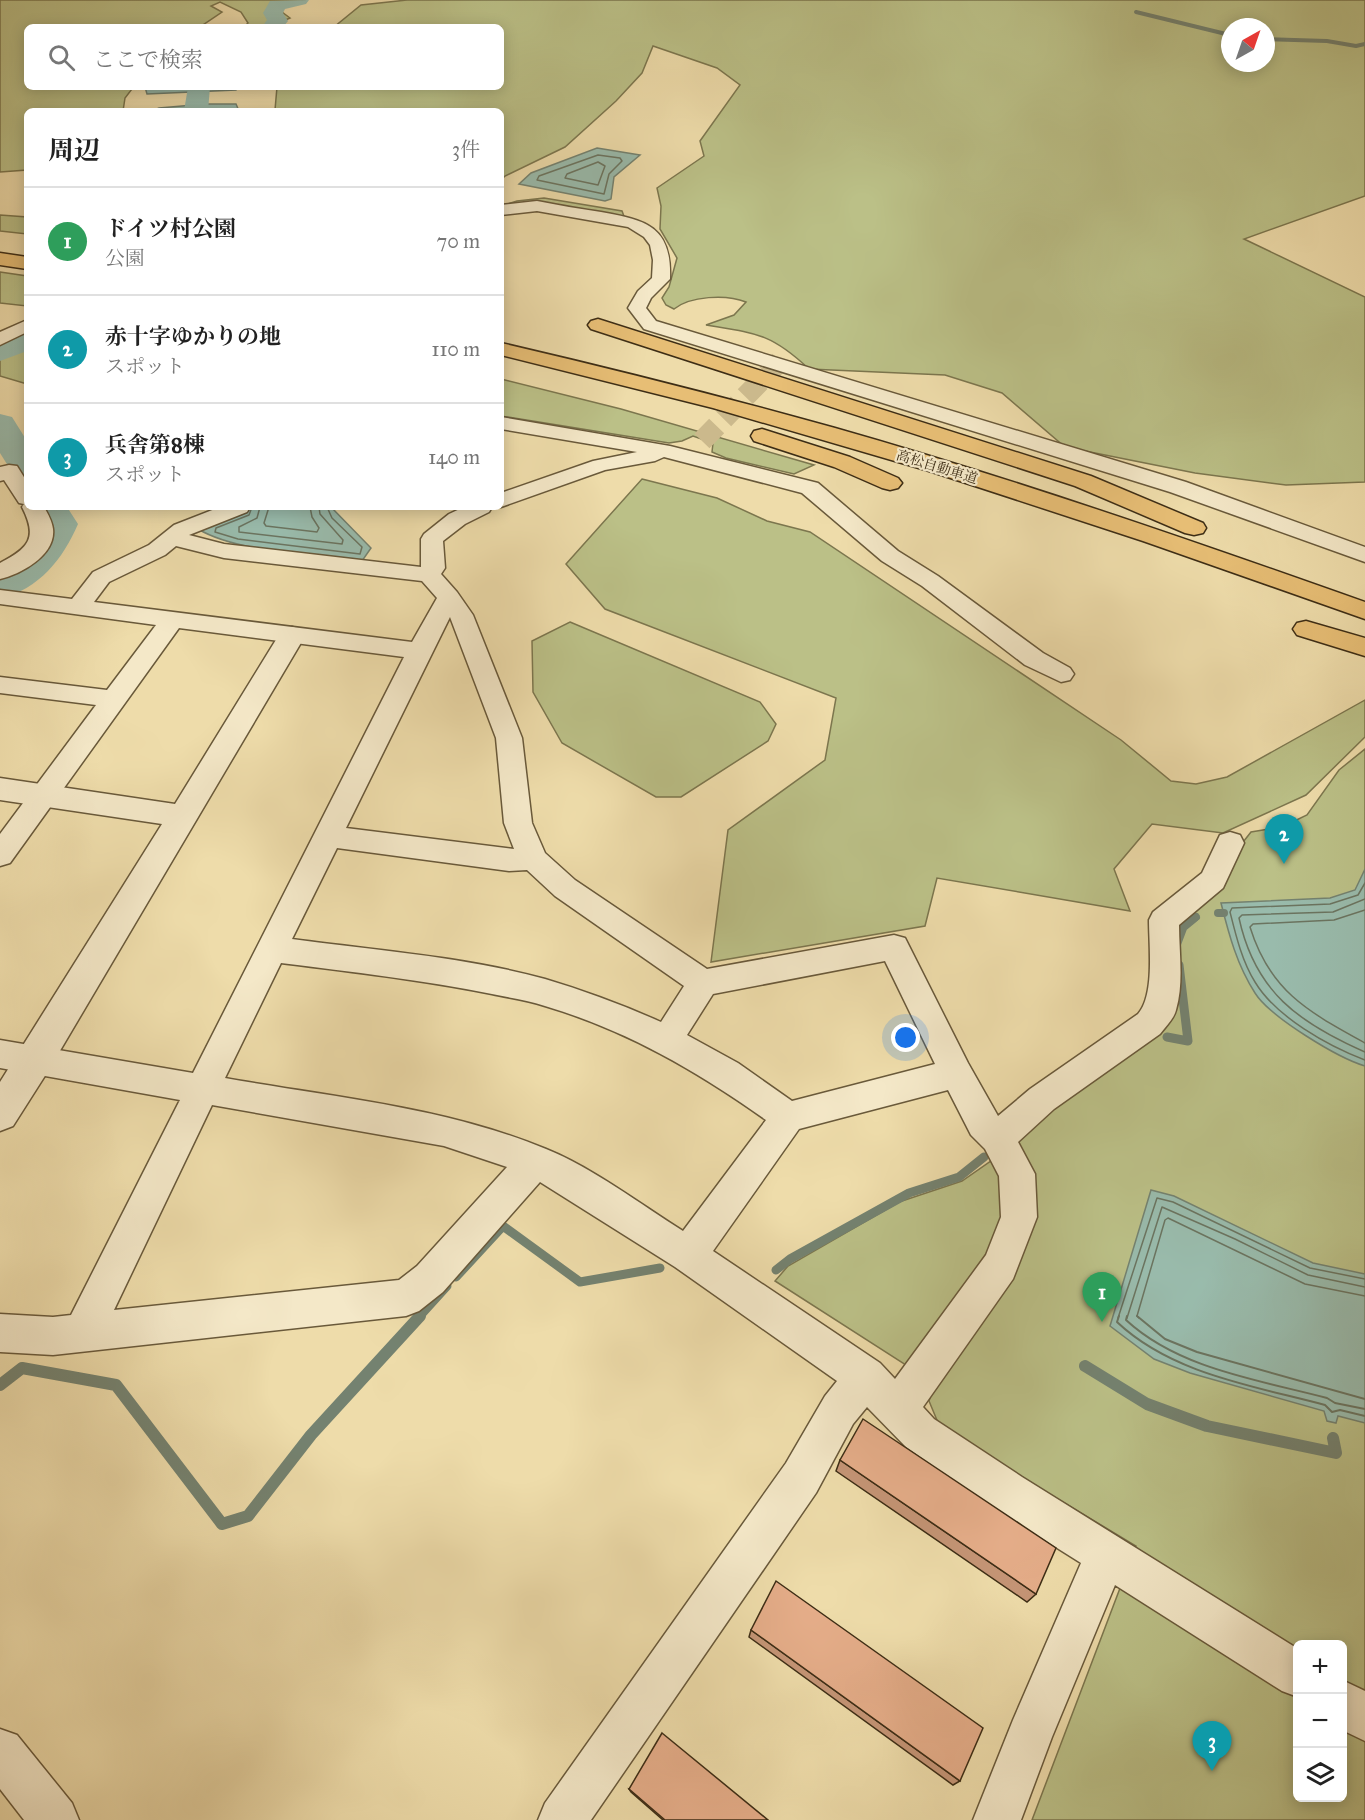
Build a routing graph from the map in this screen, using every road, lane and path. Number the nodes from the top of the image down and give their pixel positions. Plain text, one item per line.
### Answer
1 (504, 210) edge
2 (0, 247) edge
3 (24, 251) edge
4 (0, 259) edge
5 (24, 263) edge
6 (643, 318) junction
7 (598, 325) dead end
8 (24, 327) edge
9 (504, 334) edge
10 (0, 339) edge
11 (504, 350) edge
12 (504, 361) edge
13 (780, 361) dead end
14 (504, 423) edge
15 (687, 450) junction
16 (0, 475) edge
17 (890, 483) dead end
18 (24, 494) edge
19 (504, 499) edge
20 (35, 510) edge
21 (232, 510) edge
22 (475, 510) edge
23 (1194, 528) junction
24 (172, 538) junction
25 (1270, 554) dead end
26 (1365, 555) edge
27 (0, 572) edge
28 (429, 575) junction
29 (1, 597) edge
30 (449, 597) junction
31 (77, 608) junction
32 (1365, 611) edge
33 (171, 621) junction
34 (1306, 629) dead end
35 (292, 636) junction
36 (1365, 647) edge
37 (419, 651) junction
38 (1061, 674) dead end
39 (0, 685) edge
40 (114, 699) junction
41 (0, 789) edge
42 (45, 795) junction
43 (183, 816) junction
44 (328, 836) junction
45 (1230, 843) dead end
46 (0, 855) edge
47 (533, 859) junction
48 (272, 949) junction
49 (703, 983) junction
50 (667, 1040) junction
51 (0, 1054) edge
52 (35, 1060) junction
53 (956, 1073) junction
54 (204, 1089) junction
55 (0, 1114) edge
56 (788, 1117) junction
57 (997, 1138) junction
58 (536, 1161) junction
59 (688, 1255) junction
60 (83, 1332) junction
61 (0, 1333) edge
62 (866, 1377) junction
63 (898, 1409) junction
64 (1107, 1553) junction
65 (1293, 1672) edge
66 (1347, 1707) edge
67 (1365, 1718) edge
68 (0, 1752) edge
69 (55, 1820) edge
70 (562, 1820) edge
71 (997, 1820) edge

1 - 6 street
2 - 3 highway
4 - 5 highway
6 - 13 street
6 - 26 street
7 - 23 highway
8 - 10 street
9 - 23 highway, 高松自動車道
11 - 32 highway, 高松自動車道
12 - 17 highway
14 - 15 street
15 - 19 street
15 - 38 street
16 - 18 street
20 - 27 street
21 - 24 street
22 - 28 street
23 - 25 highway, 高松自動車道
24 - 28 street
24 - 31 street
28 - 30 street
29 - 31 street
30 - 37 street
30 - 47 street
31 - 33 street
33 - 35 street
33 - 40 street
34 - 36 highway
35 - 37 street
35 - 43 street
37 - 44 street
39 - 40 street
40 - 42 street
41 - 42 street
42 - 43 street
42 - 46 street
43 - 52 street
44 - 47 street
44 - 48 street
45 - 57 street
47 - 49 street
48 - 50 street
48 - 54 street
49 - 50 street
49 - 53 street
50 - 56 street
51 - 52 street
52 - 54 street
52 - 55 street
53 - 56 street
53 - 57 street
54 - 58 street
54 - 60 street
56 - 59 street
57 - 63 street
58 - 59 street
58 - 60 street
59 - 62 street
60 - 61 street
62 - 63 street
62 - 70 street
63 - 64 street
64 - 65 street
64 - 71 street
66 - 67 street
68 - 69 street

